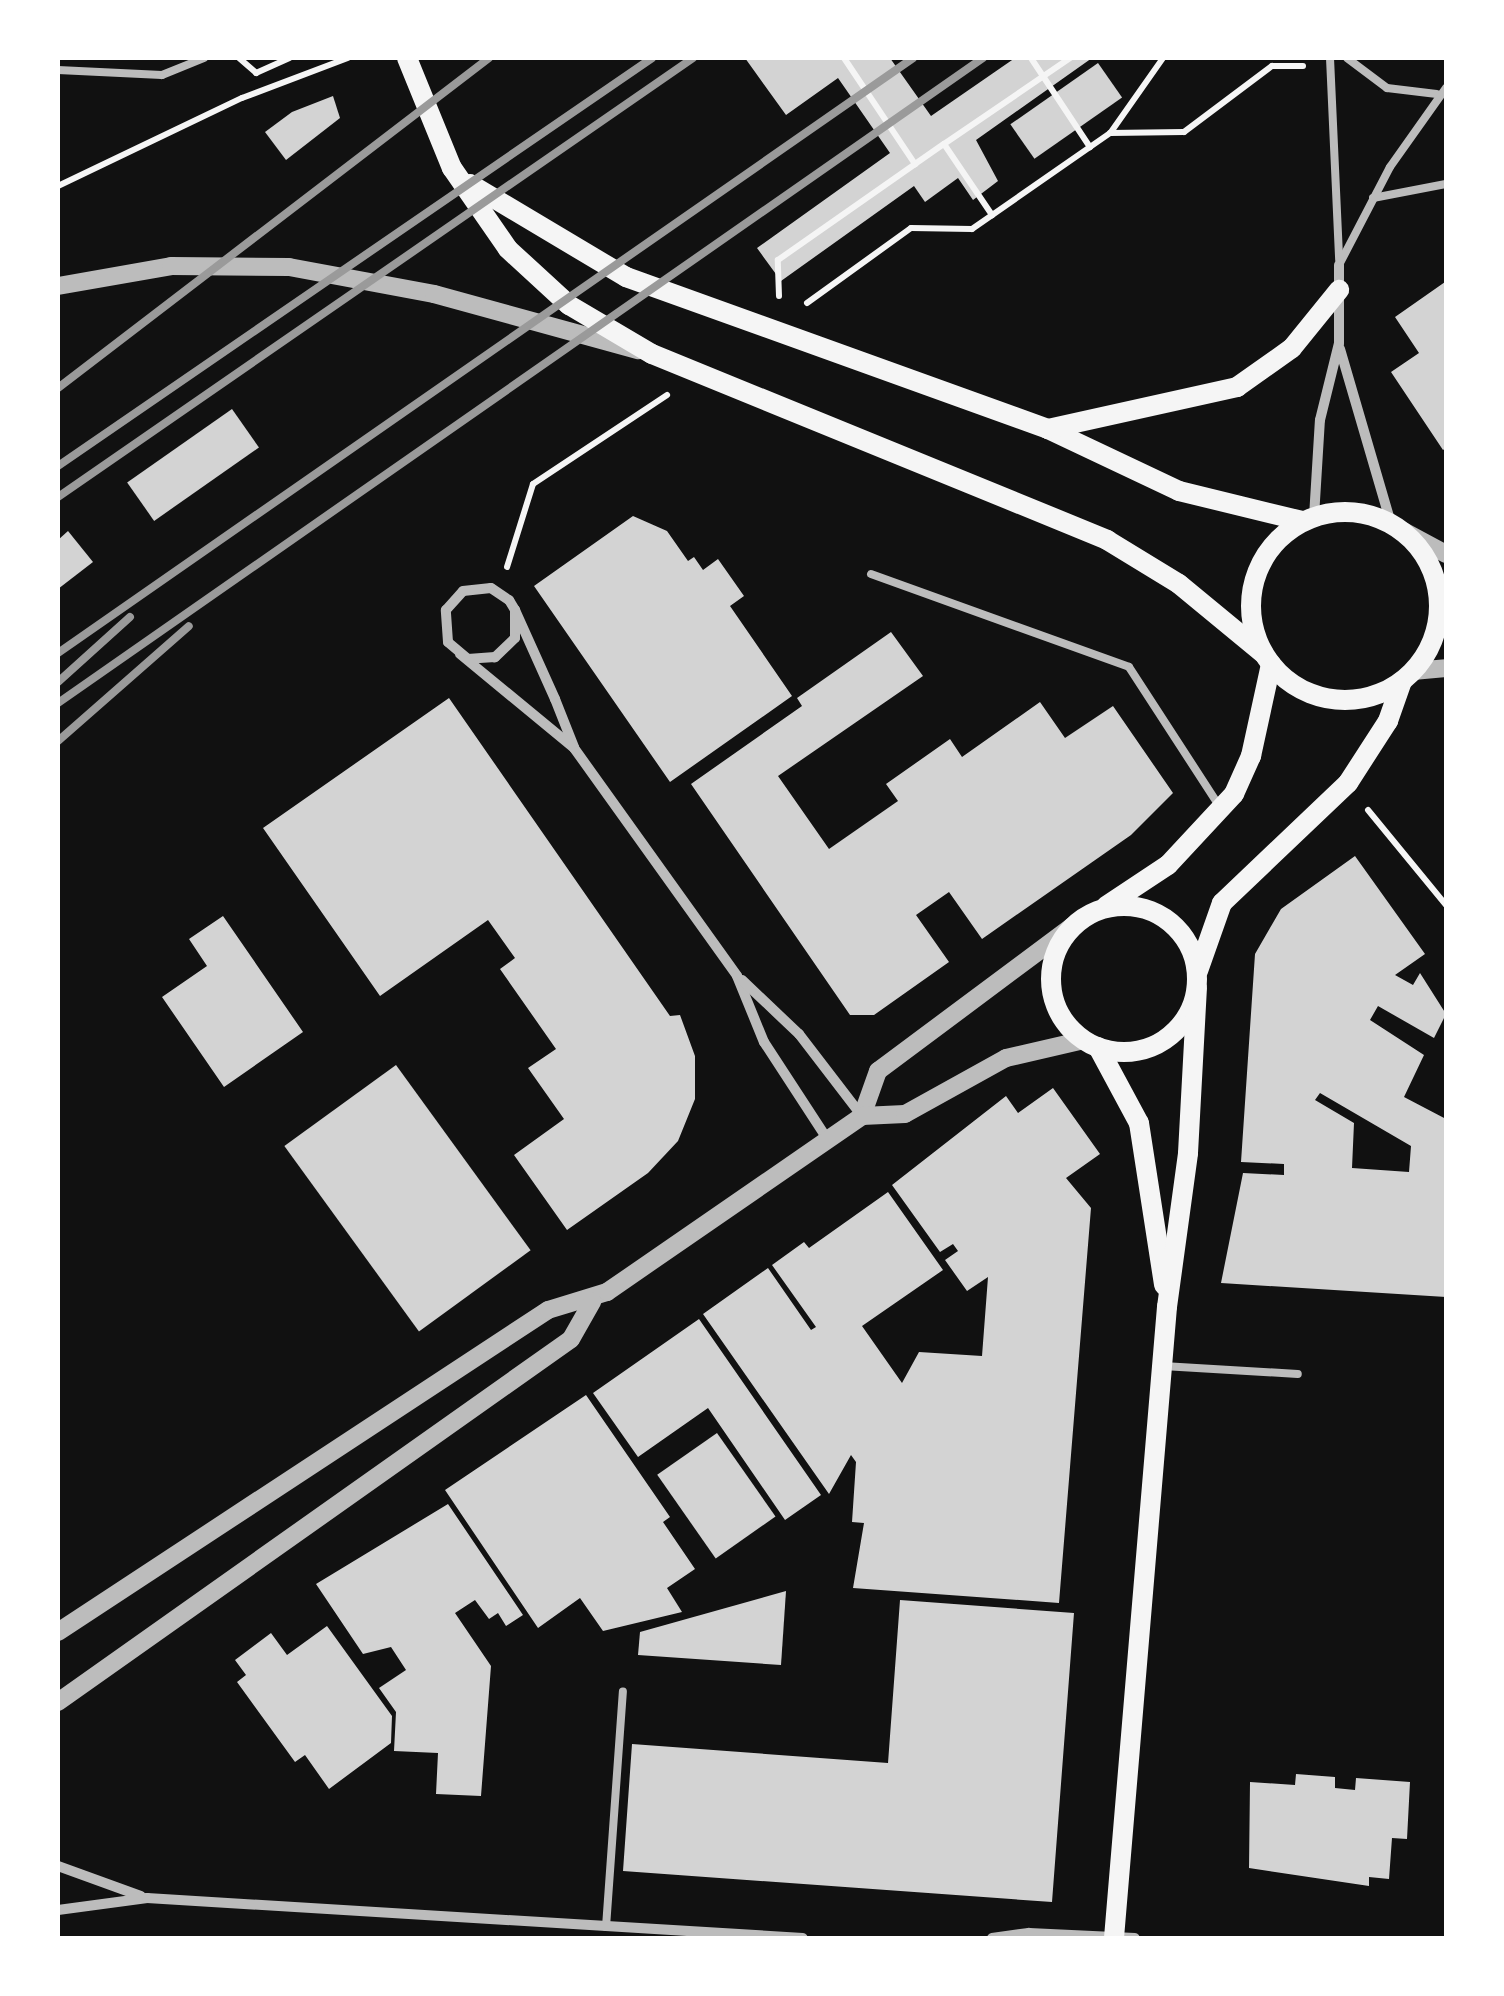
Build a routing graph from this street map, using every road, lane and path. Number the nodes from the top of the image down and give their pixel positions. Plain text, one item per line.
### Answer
1 (204, 58) edge
2 (238, 58) edge
3 (288, 58) edge
4 (348, 58) edge
5 (406, 58) edge
6 (844, 58) edge
7 (1030, 58) edge
8 (1070, 58) edge
9 (1163, 58) edge
10 (1346, 58) edge
11 (1273, 62) edge
12 (1330, 62) edge
13 (58, 70) edge
14 (1446, 88) edge
15 (1438, 94) junction
16 (1110, 133) junction
17 (944, 144) junction
18 (1090, 147) junction
19 (915, 164) junction
20 (452, 168) junction
21 (1446, 184) edge
22 (58, 186) edge
23 (1373, 198) junction
24 (992, 215) junction
25 (972, 229) dead end
26 (778, 260) dead end
27 (1339, 265) junction
28 (58, 286) edge
29 (1339, 290) junction
30 (1339, 343) junction
31 (652, 354) junction
32 (1048, 428) junction
33 (1308, 519) junction
34 (1397, 527) junction
35 (1446, 554) edge
36 (871, 574) dead end
37 (514, 610) junction
38 (460, 654) junction
39 (1267, 658) junction
40 (1446, 668) edge
41 (1408, 676) junction
42 (574, 748) junction
43 (1348, 783) junction
44 (1222, 811) junction
45 (1446, 905) edge
46 (1089, 916) junction
47 (738, 976) junction
48 (1197, 981) junction
49 (1091, 1044) junction
50 (862, 1116) junction
51 (828, 1140) junction
52 (592, 1302) junction
53 (1168, 1307) junction
54 (1163, 1366) junction
55 (1298, 1374) dead end
56 (58, 1632) edge
57 (622, 1692) dead end
58 (58, 1702) edge
59 (58, 1866) edge
60 (147, 1898) junction
61 (58, 1910) edge
62 (606, 1927) junction
63 (705, 1936) edge
64 (802, 1938) edge
65 (992, 1938) edge
66 (1121, 1938) edge

1 - 13 lane
2 - 3 path
4 - 22 path
5 - 20 main road
6 - 19 path
7 - 18 path
8 - 17 path
9 - 16 path
10 - 15 lane
11 - 12 path
11 - 16 path
12 - 27 lane
14 - 15 lane
15 - 23 lane
16 - 18 path
17 - 19 path
17 - 24 path
18 - 24 path
19 - 26 path
20 - 31 main road
20 - 32 main road
21 - 23 lane
23 - 27 lane
24 - 25 path
27 - 29 street
28 - 31 street
29 - 30 street
29 - 32 main road
30 - 33 street
30 - 34 street
31 - 39 main road
32 - 33 main road
33 - 34 main road
33 - 39 main road
34 - 35 street
34 - 41 main road
36 - 44 lane
37 - 38 street
37 - 38 street
37 - 42 street
38 - 42 street
39 - 41 main road
39 - 44 main road
40 - 41 street
41 - 43 main road
42 - 47 street
43 - 45 path
43 - 48 main road
44 - 46 main road
46 - 48 main road
46 - 49 main road
46 - 50 street
47 - 50 street
47 - 51 street
48 - 49 main road
48 - 53 main road
49 - 50 street
49 - 53 main road
50 - 51 street
51 - 52 street
52 - 56 street
52 - 58 street
53 - 54 main road
54 - 55 lane
54 - 66 main road
57 - 62 lane
59 - 60 street
60 - 61 street
60 - 62 street
62 - 63 street
63 - 64 street
65 - 66 street

